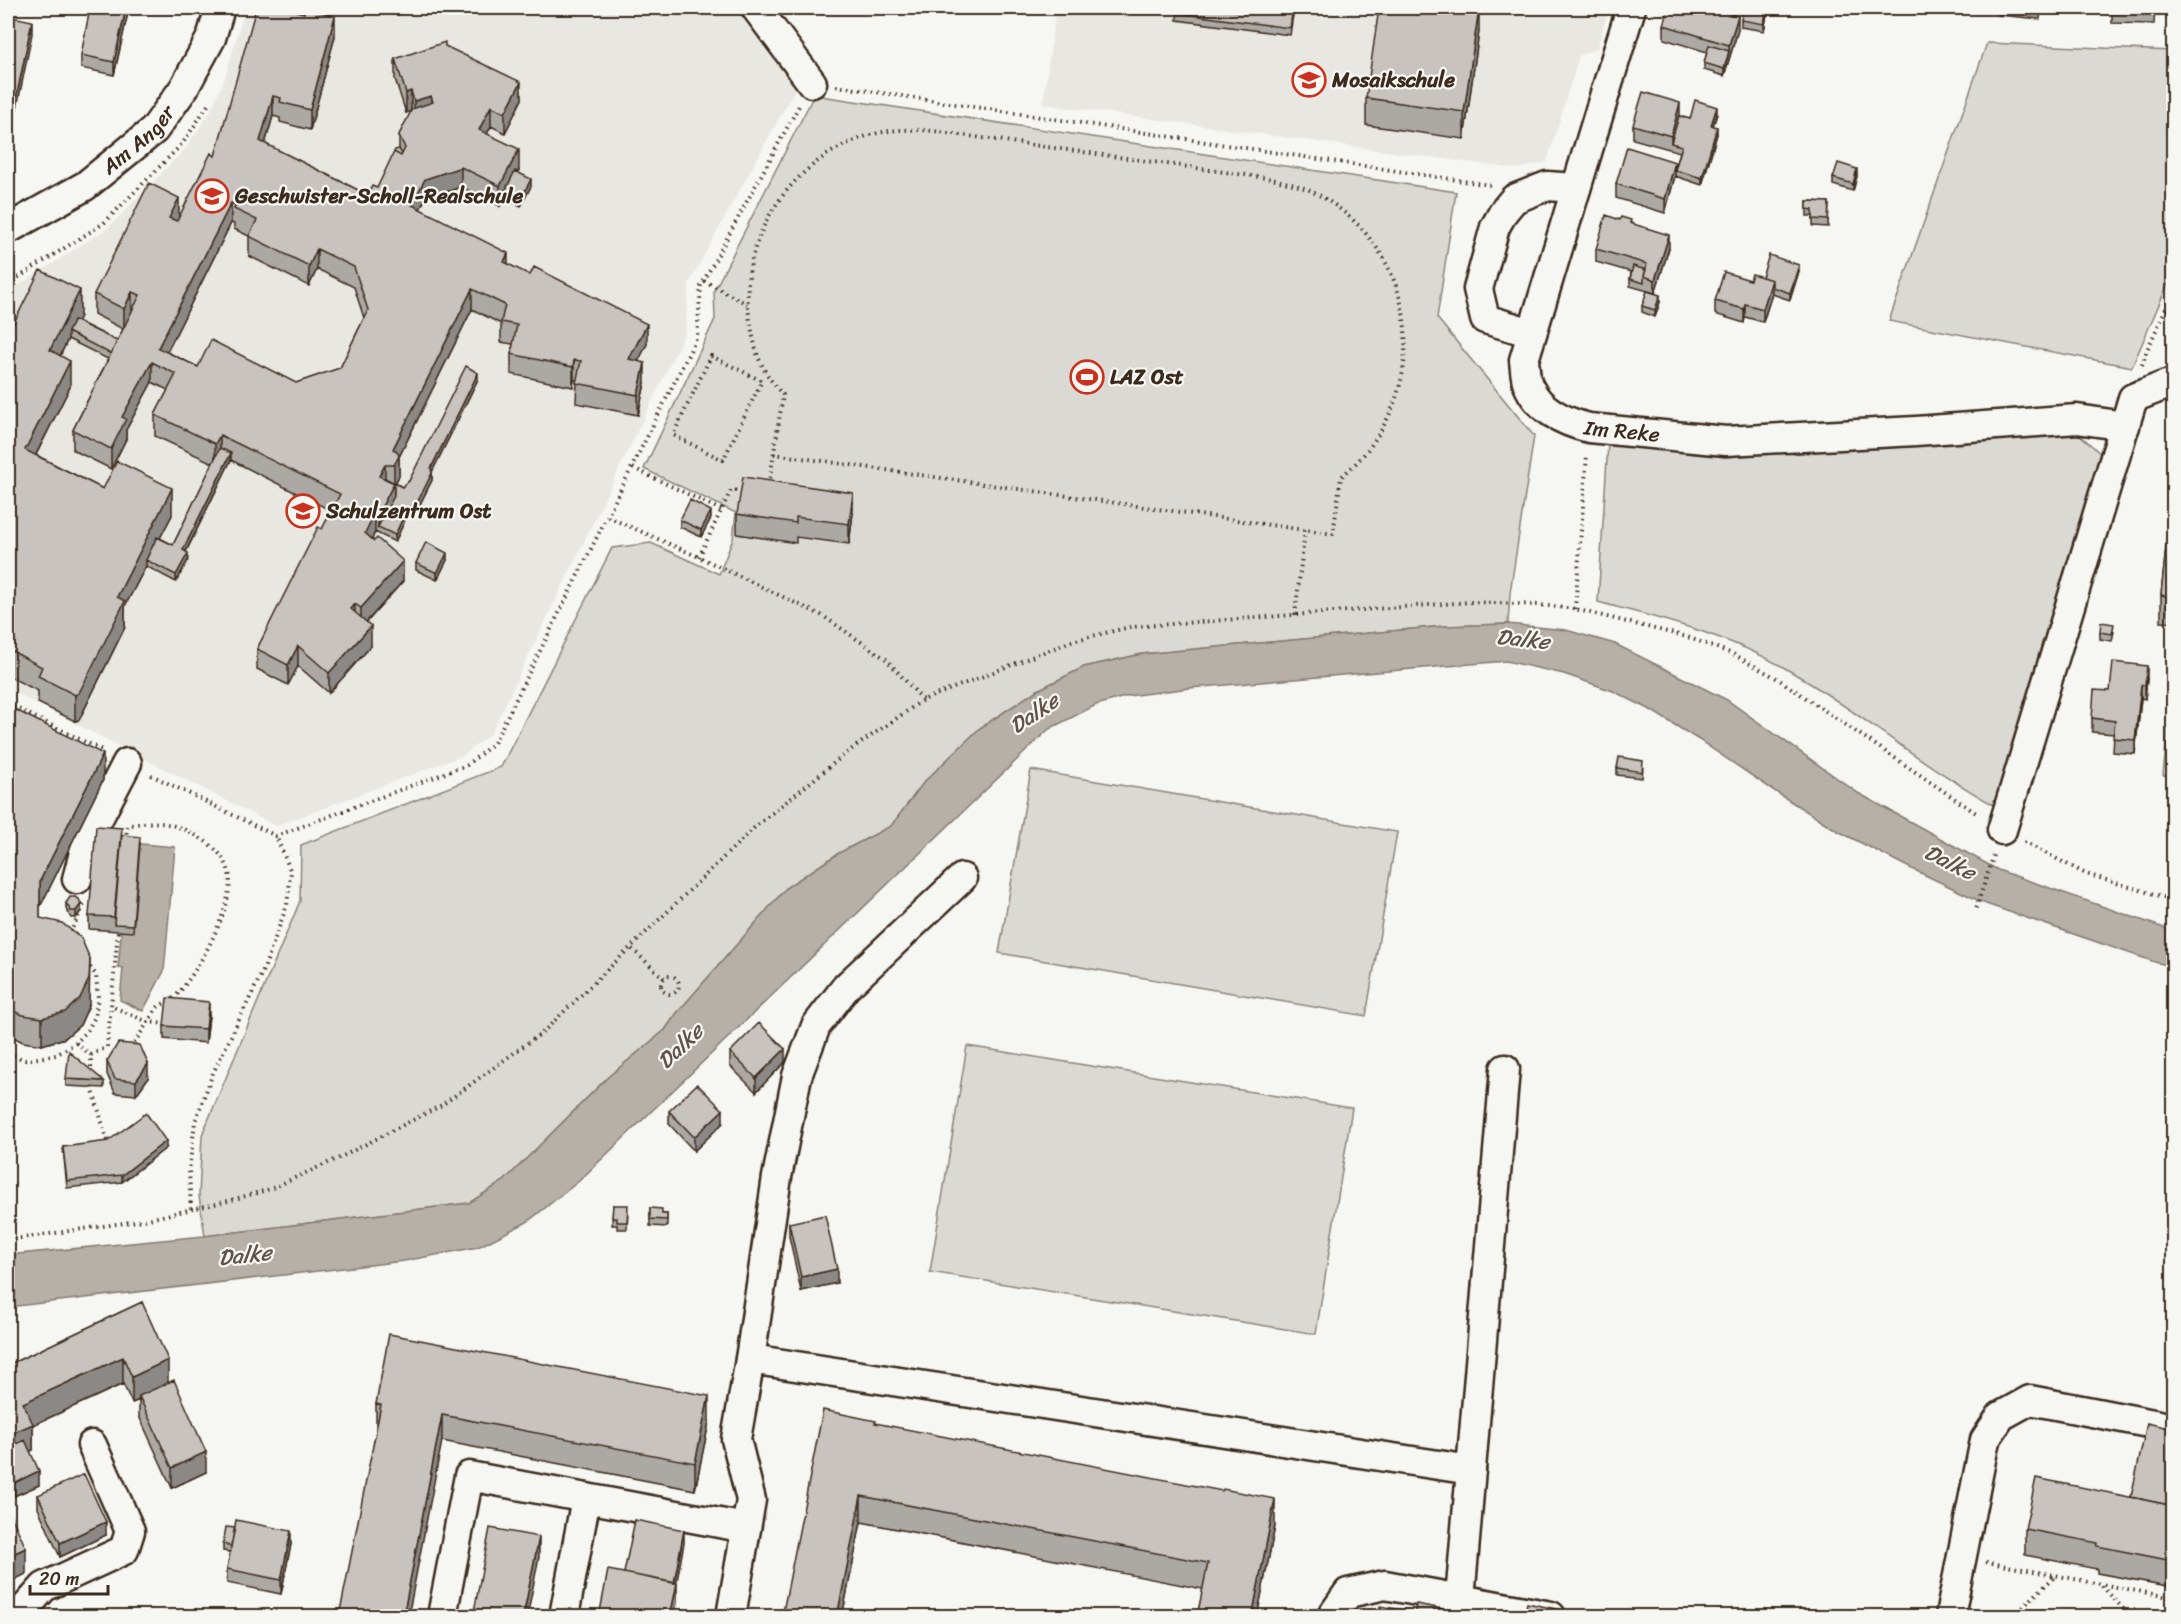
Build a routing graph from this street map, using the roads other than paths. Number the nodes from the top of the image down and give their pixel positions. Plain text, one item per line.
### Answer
1 (220, 8) edge
2 (756, 8) edge
3 (1631, 8) edge
4 (812, 83) road end
5 (1576, 188) junction
6 (8, 229) edge
7 (1532, 333) junction
8 (2174, 386) edge
9 (2125, 426) junction
10 (128, 763) road end
11 (1999, 839) road end
12 (962, 878) dead end
13 (81, 889) road end
14 (1504, 1069) dead end
15 (750, 1359) junction
16 (2174, 1428) edge
17 (92, 1446) dead end
18 (1471, 1470) junction
19 (586, 1498) junction
20 (746, 1528) junction
21 (1460, 1599) junction
22 (18, 1617) edge
23 (442, 1617) edge
24 (564, 1617) edge
25 (731, 1617) edge
26 (1332, 1617) edge
27 (1551, 1617) edge
28 (1950, 1617) edge

1 - 6 street, Am Anger
2 - 4 street
3 - 5 street, Im Reke
5 - 7 street, Im Reke
5 - 7 street
7 - 9 street, Im Reke
8 - 9 street
9 - 11 street
10 - 13 street
12 - 15 street
14 - 18 street
15 - 18 street
15 - 20 street
16 - 28 street
17 - 22 street
18 - 21 street
19 - 20 street
19 - 23 street
19 - 24 street
20 - 25 street
21 - 26 street
21 - 27 street

